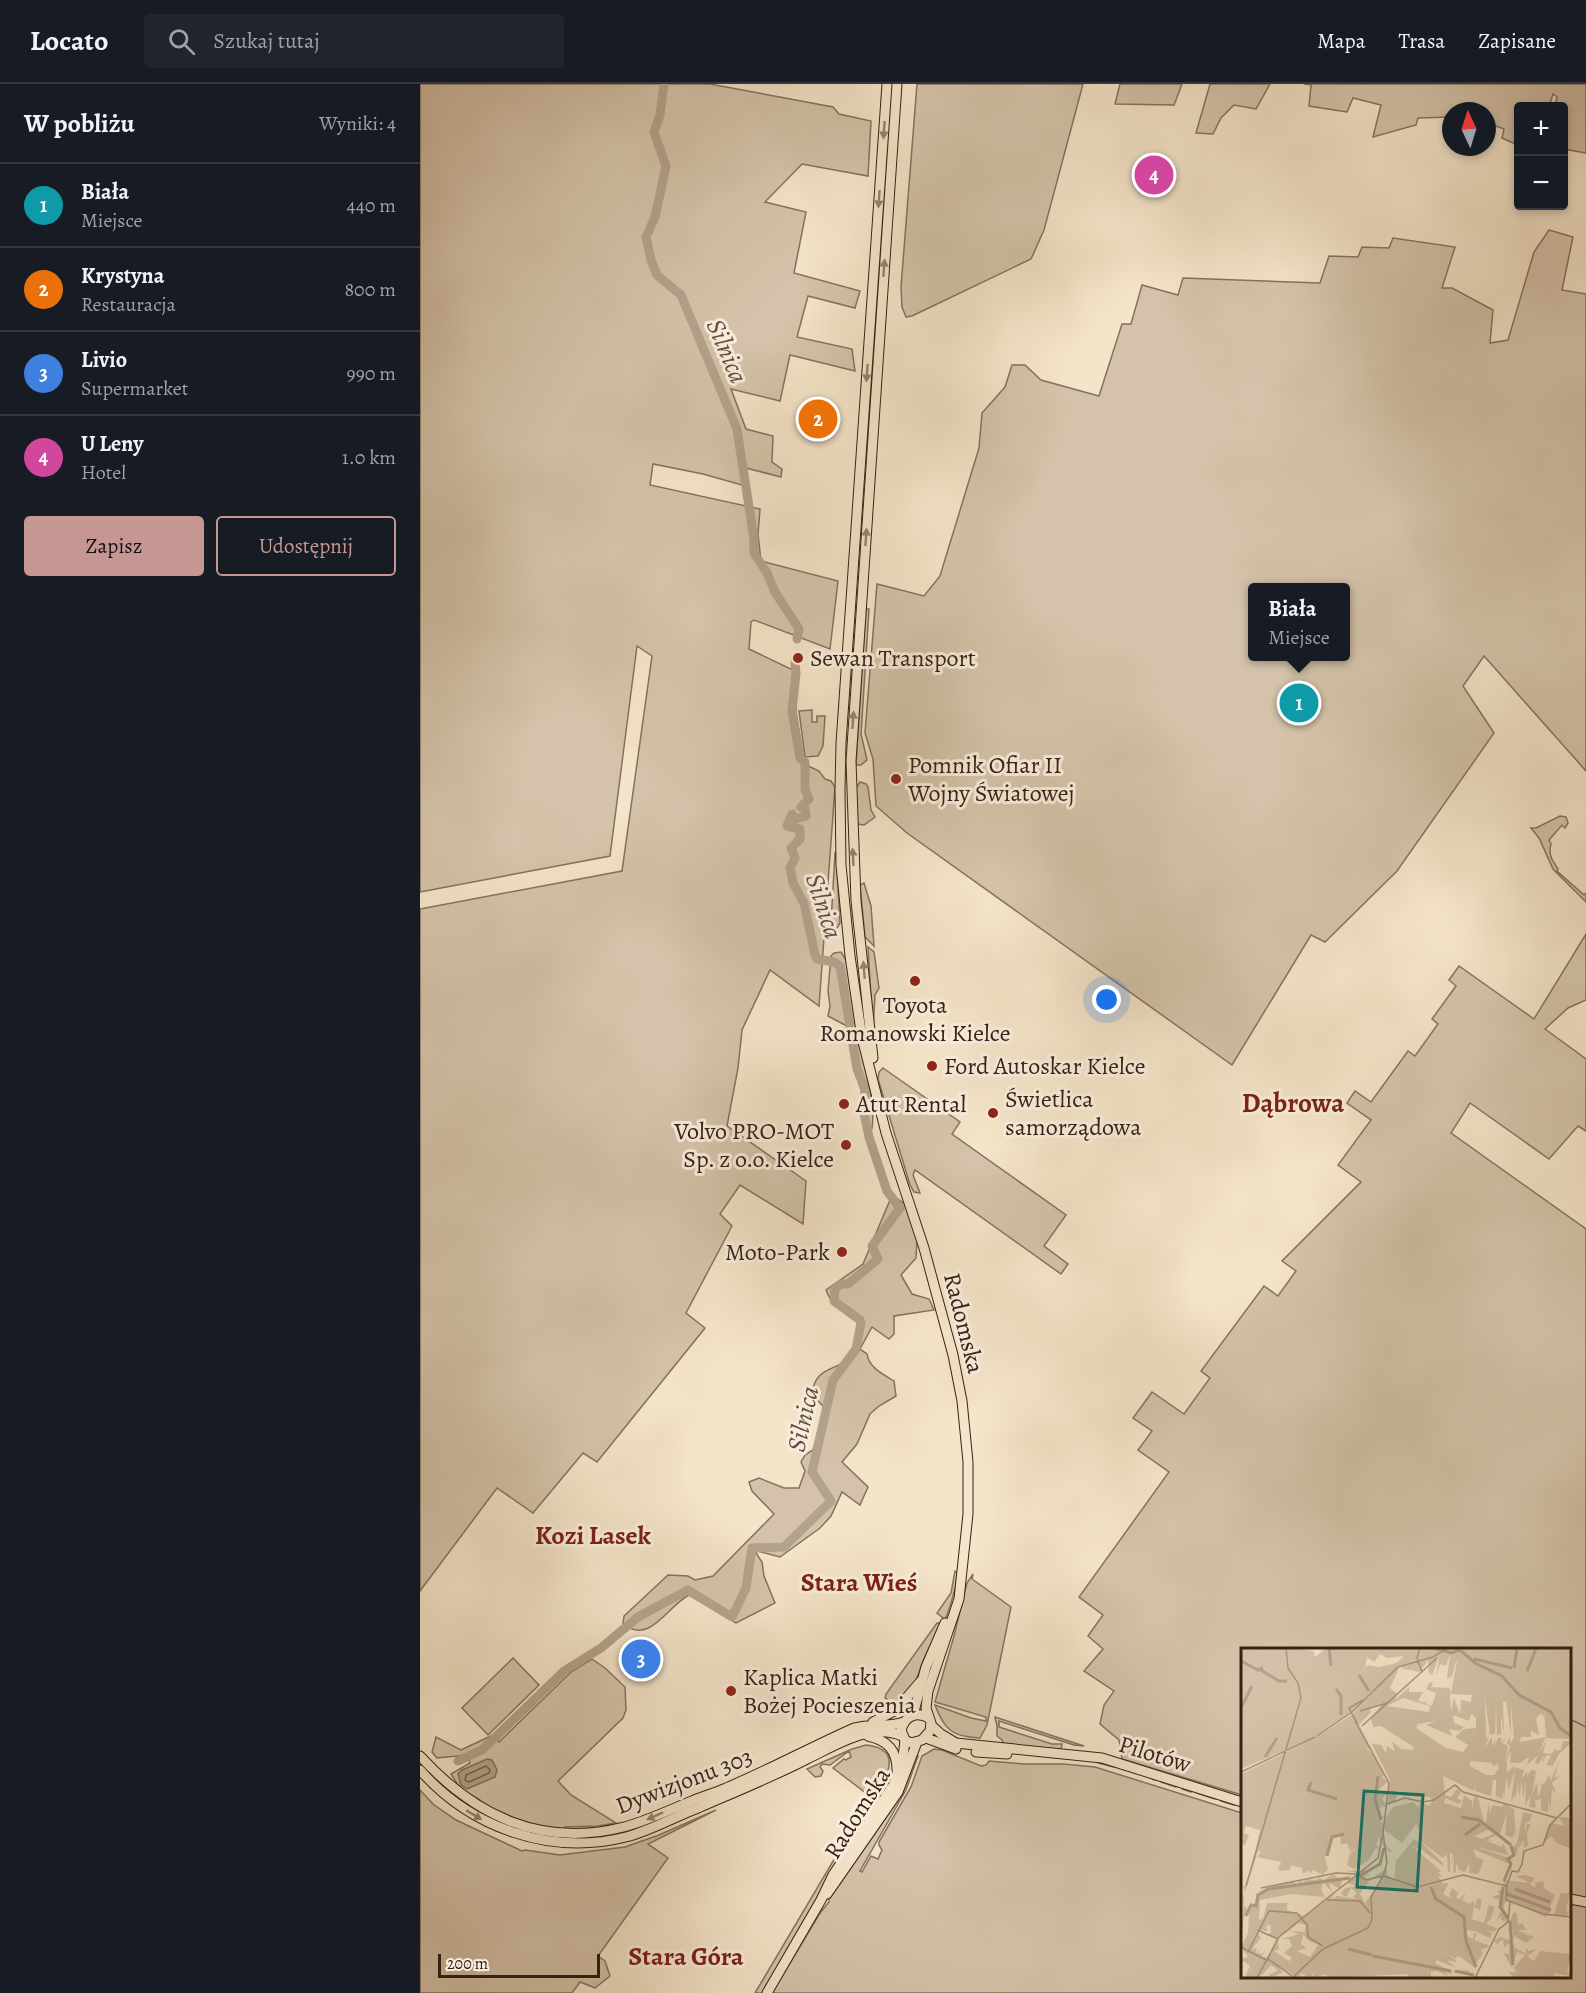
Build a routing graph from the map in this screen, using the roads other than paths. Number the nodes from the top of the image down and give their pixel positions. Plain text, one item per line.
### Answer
1 (887, 84) edge
2 (897, 84) edge
3 (874, 1082) junction
4 (961, 1581) junction
5 (923, 1679) junction
6 (913, 1715) junction
7 (904, 1722) junction
8 (930, 1722) junction
9 (868, 1724) junction
10 (857, 1736) junction
11 (903, 1738) junction
12 (921, 1740) junction
13 (1054, 1753) junction
14 (420, 1756) edge
15 (420, 1770) edge
16 (897, 1775) junction
17 (1241, 1802) edge
18 (1571, 1899) edge
19 (822, 1900) junction
20 (1586, 1902) edge
21 (767, 1993) edge

1 -> 3 main road, Radomska
3 -> 2 main road, Radomska
3 - 4 main road, Radomska
4 - 5 main road, Radomska
4 - 8 main road, Radomska
5 - 6 main road, Radomska
5 - 9 main road
6 - 7 main road
6 - 8 main road
7 - 9 main road, Dywizjonu 303
7 - 11 main road
8 - 12 main road
8 - 13 main road, Pilotów
9 -> 14 main road, Dywizjonu 303
10 - 11 main road, Dywizjonu 303
15 -> 10 main road, Dywizjonu 303
10 - 16 main road
11 - 12 main road
11 - 16 main road, Radomska
12 - 13 main road, Pilotów
12 - 19 main road, Radomska
13 - 17 main road, Pilotów
16 - 19 main road, Radomska
18 - 20 main road
19 - 21 main road, Radomska

